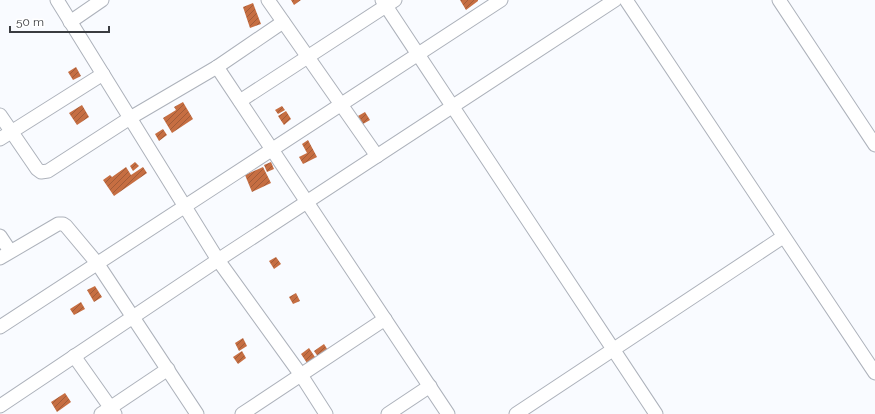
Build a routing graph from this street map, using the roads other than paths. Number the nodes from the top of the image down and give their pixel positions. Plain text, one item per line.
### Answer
1 (57, 0) edge
2 (102, 0) edge
3 (268, 0) edge
4 (501, 0) edge
5 (615, 0) edge
6 (626, 0) edge
7 (779, 0) edge
8 (388, 2) edge
9 (70, 22) junction
10 (283, 22) junction
11 (418, 54) junction
12 (308, 56) junction
13 (217, 67) junction
14 (103, 74) junction
15 (240, 101) junction
16 (341, 104) junction
17 (452, 106) junction
18 (0, 114) edge
19 (130, 118) junction
20 (11, 131) junction
21 (0, 139) edge
22 (875, 145) edge
23 (272, 149) junction
24 (377, 156) junction
25 (307, 202) junction
26 (185, 206) junction
27 (0, 236) edge
28 (783, 237) junction
29 (5, 255) edge
30 (218, 260) junction
31 (97, 263) junction
32 (133, 316) junction
33 (385, 319) junction
34 (0, 327) edge
35 (614, 349) junction
36 (74, 356) junction
37 (168, 370) junction
38 (875, 373) edge
39 (301, 375) junction
40 (430, 386) junction
41 (0, 406) edge
42 (109, 412) edge
43 (197, 414) edge
44 (242, 414) edge
45 (326, 414) edge
46 (388, 414) edge
47 (448, 414) edge
48 (516, 414) edge
49 (656, 414) edge

1 - 9 street
2 - 9 street
3 - 10 street
4 - 11 street
5 - 17 street
6 - 28 street
7 - 22 street
8 - 11 street
8 - 12 street
9 - 14 street
10 - 12 street
10 - 13 street
11 - 16 street
11 - 17 street
12 - 15 street
12 - 16 street
13 - 15 street
13 - 19 street
14 - 19 street
14 - 20 street
15 - 23 street
16 - 23 street
16 - 24 street
17 - 24 street
17 - 35 street
18 - 20 street
19 - 20 street
19 - 26 street
20 - 21 street
23 - 25 street
23 - 26 street
24 - 25 street
25 - 30 street
25 - 33 street
26 - 30 street
26 - 31 street
27 - 29 street
28 - 35 street
28 - 38 street
29 - 31 street
30 - 32 street
30 - 39 street
31 - 32 street
31 - 34 street
32 - 36 street
32 - 37 street
33 - 39 street
33 - 40 street
35 - 48 street
35 - 49 street
36 - 41 street
36 - 42 street
37 - 42 street
37 - 43 street
39 - 44 street
39 - 45 street
40 - 46 street
40 - 47 street

